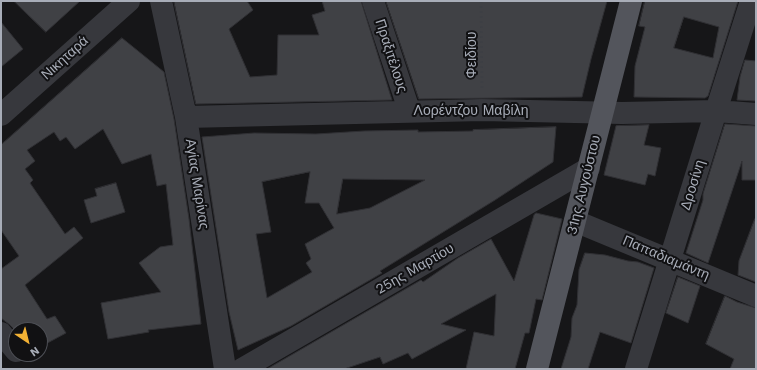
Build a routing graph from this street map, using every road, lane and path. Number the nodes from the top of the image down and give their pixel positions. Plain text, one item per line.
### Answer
1 (129, 1) edge
2 (161, 1) edge
3 (373, 1) edge
4 (481, 1) edge
5 (631, 1) edge
6 (751, 1) edge
7 (410, 110) junction
8 (482, 110) junction
9 (716, 111) junction
10 (603, 112) junction
11 (756, 114) edge
12 (1, 115) edge
13 (186, 117) junction
14 (588, 168) junction
15 (575, 221) junction
16 (670, 260) junction
17 (756, 296) edge
18 (1, 333) edge
19 (8, 341) edge
20 (225, 369) edge
21 (242, 369) edge
22 (537, 369) edge
23 (636, 369) edge

1 - 12 street, Νικηταρά
2 - 13 street, Αγίας Μαρίνας
3 - 7 street, Πραξιτέλους
4 - 8 path, Φειδίου
5 - 10 main road, 31ης Αυγούστου
6 - 9 street, Δροσίνη
7 - 8 street, Λορέντζου Μαβίλη
7 - 13 street, Λορέντζου Μαβίλη
8 - 10 street, Λορέντζου Μαβίλη
9 - 10 street, Λορέντζου Μαβίλη
9 - 11 street, Λορέντζου Μαβίλη
9 - 16 street, Δροσίνη
10 - 14 main road, 31ης Αυγούστου
13 - 20 street, Αγίας Μαρίνας
14 - 15 main road, 31ης Αυγούστου
14 - 21 street, 25ης Μαρτίου
15 - 16 street, Παπαδιαμάντη
15 - 22 main road, 31ης Αυγούστου
16 - 17 street, Παπαδιαμάντη
16 - 23 street, Δροσίνη
18 - 19 street

